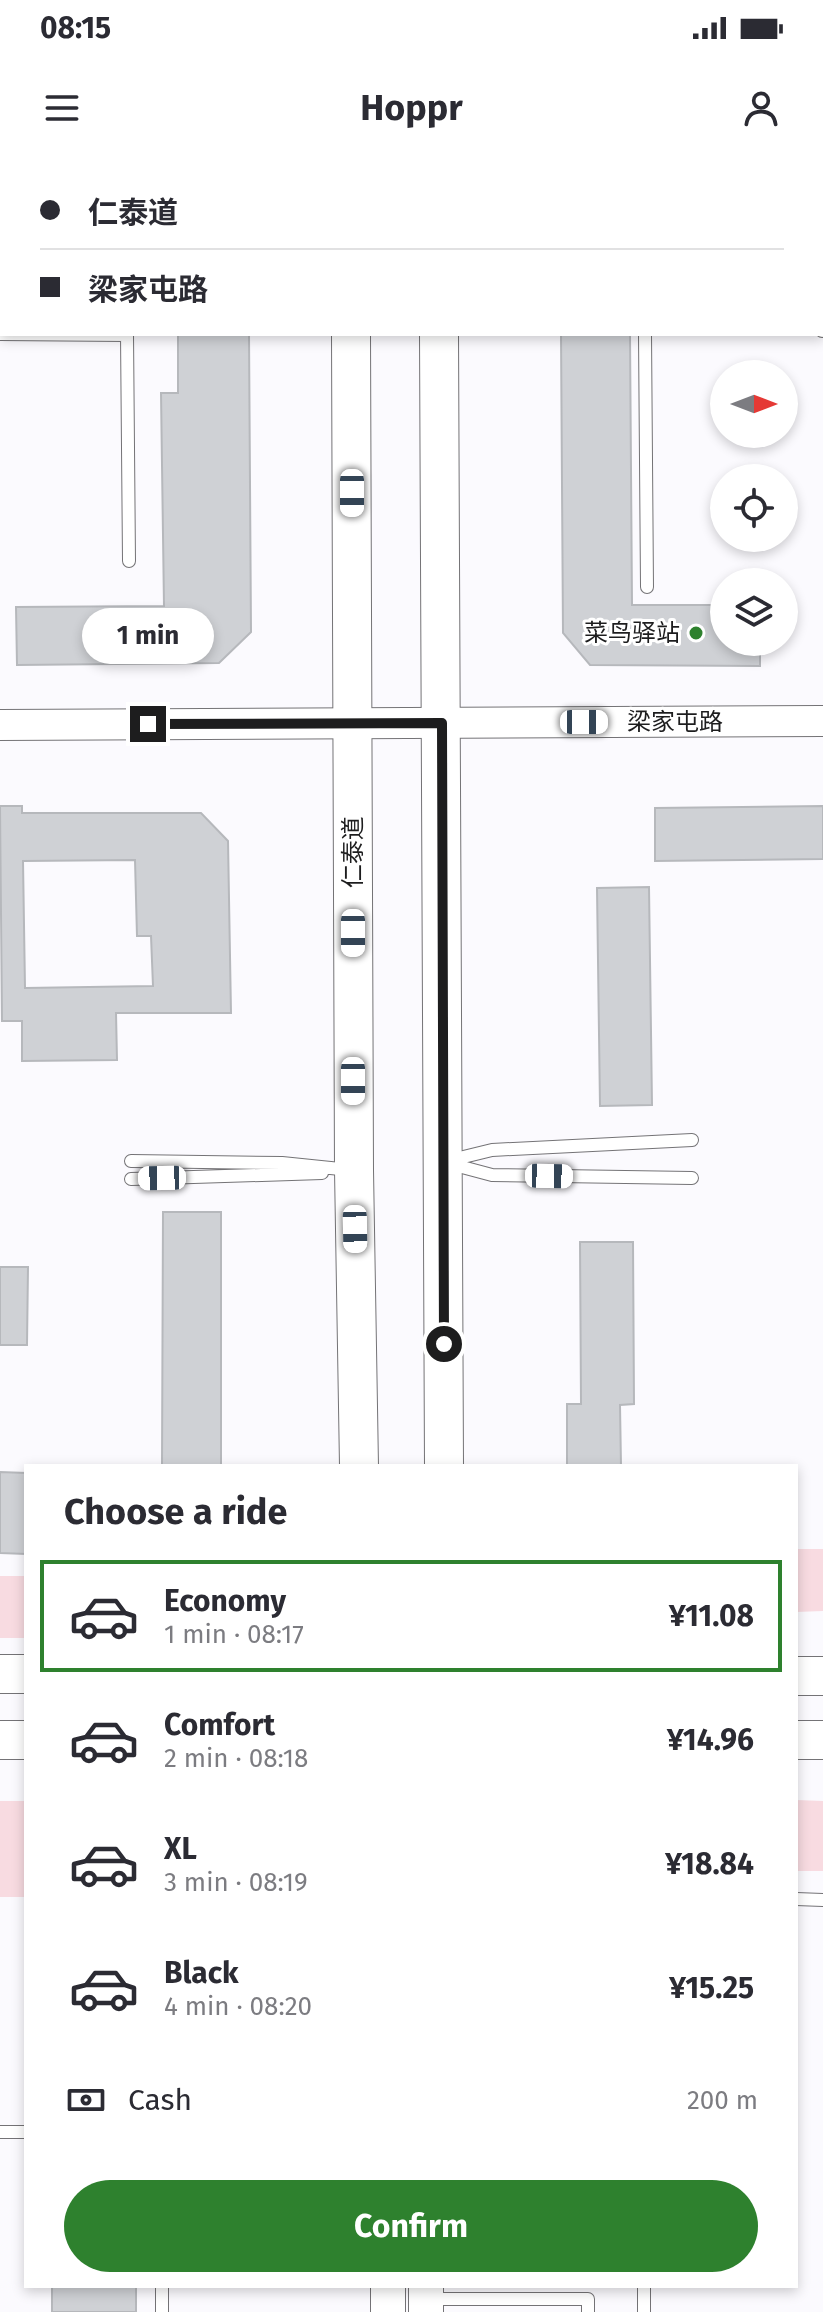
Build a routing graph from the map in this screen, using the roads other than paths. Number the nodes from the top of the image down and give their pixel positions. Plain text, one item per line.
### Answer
1 (127, 336) edge
2 (351, 336) edge
3 (439, 336) edge
4 (645, 336) edge
5 (129, 561) dead end
6 (647, 587) dead end
7 (823, 721) edge
8 (353, 723) junction
9 (442, 723) junction
10 (0, 725) edge
11 (692, 1140) dead end
12 (131, 1161) dead end
13 (444, 1162) junction
14 (354, 1170) junction
15 (692, 1178) dead end
16 (131, 1179) dead end
17 (359, 1464) edge
18 (444, 1464) edge
19 (0, 1674) edge
20 (24, 1674) edge
21 (798, 1676) edge
22 (823, 1676) edge
23 (0, 1740) edge
24 (24, 1740) edge
25 (798, 1740) edge
26 (823, 1740) edge
27 (798, 1899) edge
28 (823, 1900) edge
29 (0, 2132) edge
30 (24, 2132) edge
31 (162, 2288) edge
32 (388, 2288) edge
33 (644, 2288) edge
34 (426, 2299) edge
35 (588, 2299) edge
36 (162, 2312) edge
37 (388, 2312) edge
38 (644, 2312) edge

1 - 5 lane
2 - 8 main road, 仁泰道
3 - 9 main road
4 - 6 lane
7 - 9 street, 梁家屯路
8 - 9 street, 梁家屯路
8 - 10 street, 梁家屯路
8 - 14 main road, 仁泰道
9 - 13 main road
11 - 13 lane
12 - 14 lane
13 - 15 lane
13 - 18 main road
14 - 16 lane
14 - 17 main road, 仁泰道
19 - 20 main road
21 - 22 main road
23 - 24 main road
25 - 26 main road
27 - 28 lane
29 - 30 lane
31 - 36 lane
32 - 37 main road
33 - 38 lane
34 - 35 lane

